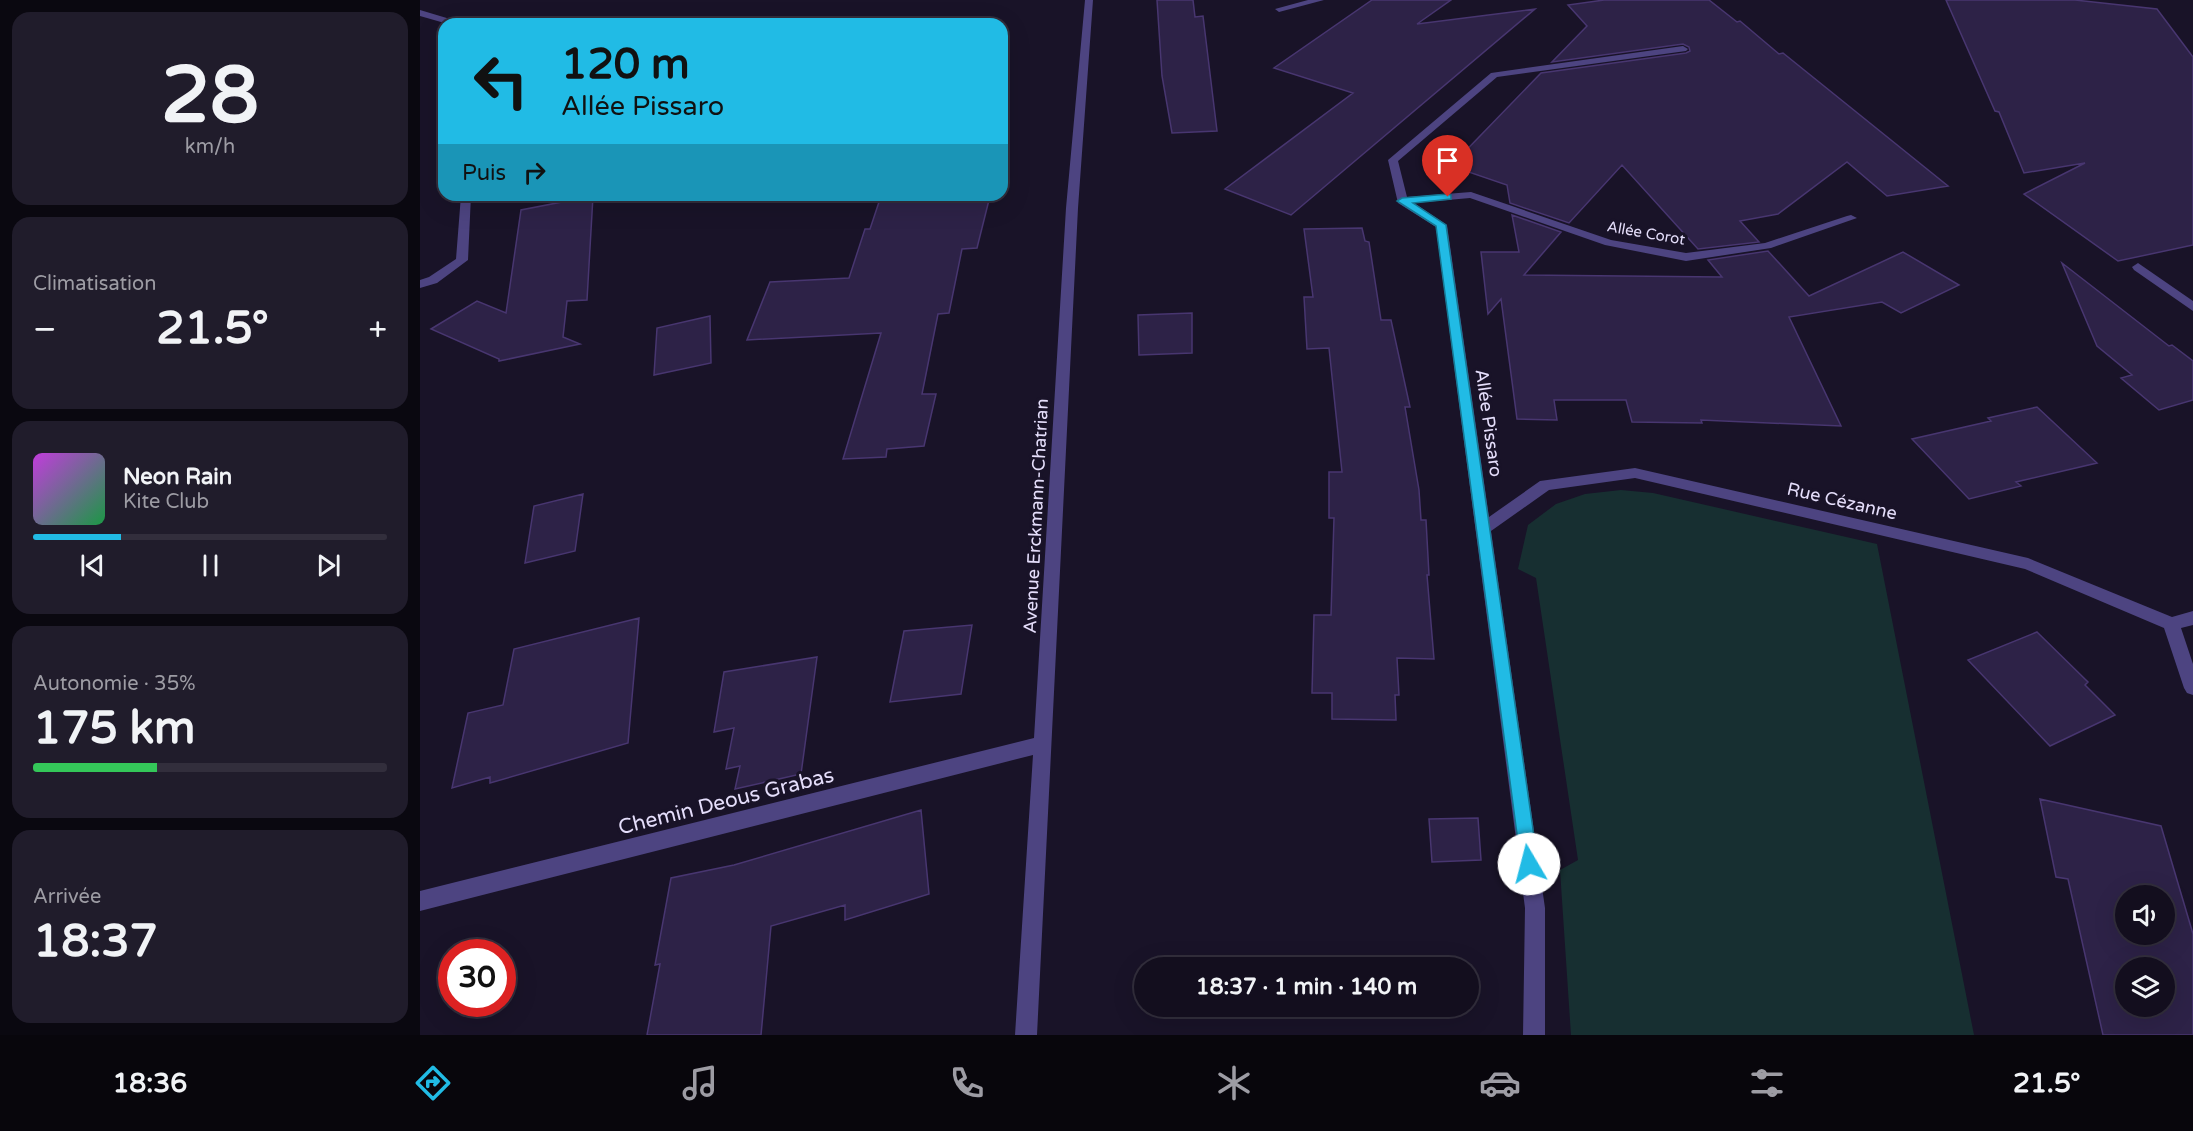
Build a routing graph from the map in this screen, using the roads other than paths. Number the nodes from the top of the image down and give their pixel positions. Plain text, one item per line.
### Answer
1 (1089, 0) edge
2 (1320, 0) edge
3 (1279, 9) dead end
4 (420, 13) edge
5 (438, 18) edge
6 (1683, 49) dead end
7 (466, 201) edge
8 (1402, 201) junction
9 (1851, 218) dead end
10 (2138, 267) dead end
11 (420, 284) edge
12 (2193, 307) edge
13 (1484, 528) junction
14 (2193, 618) edge
15 (2171, 624) junction
16 (2193, 688) edge
17 (1043, 744) junction
18 (420, 901) edge
19 (1026, 1035) edge
20 (1534, 1035) edge

1 - 17 street, Avenue Erckmann-Chatrian
2 - 3 street
4 - 5 street
6 - 8 street
7 - 11 street
8 - 9 street, Allée Corot
8 - 13 street, Allée Pissaro
10 - 12 street
13 - 15 street, Rue Cézanne
13 - 20 street, Allée Pissaro
14 - 15 street
15 - 16 street
17 - 18 street, Chemin Deous Grabas
17 - 19 street, Avenue Erckmann-Chatrian

